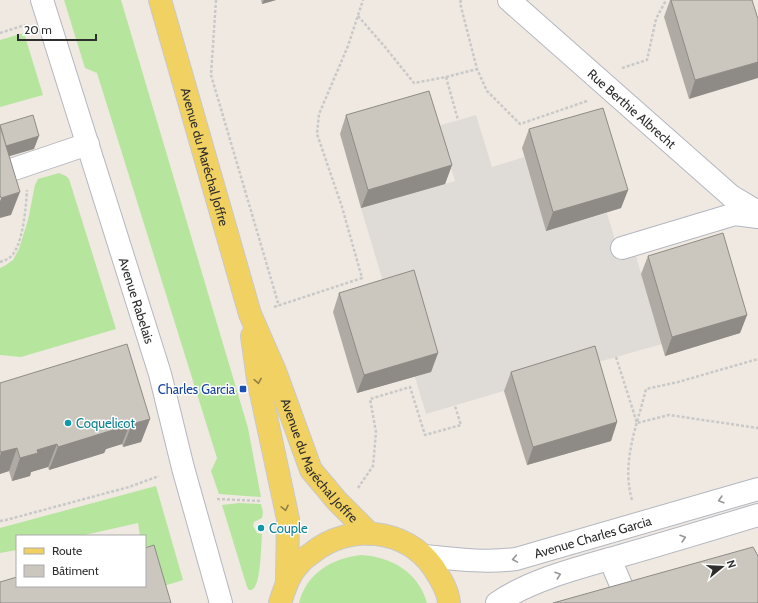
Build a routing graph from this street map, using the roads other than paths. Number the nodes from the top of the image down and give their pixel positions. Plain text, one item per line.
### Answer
1 (42, 0) edge
2 (160, 0) edge
3 (509, 0) edge
4 (88, 144) junction
5 (8, 171) edge
6 (758, 212) edge
7 (758, 217) edge
8 (622, 248) dead end
9 (250, 314) junction
10 (758, 489) edge
11 (758, 515) edge
12 (370, 534) junction
13 (425, 556) junction
14 (610, 559) junction
15 (287, 581) junction
16 (221, 603) edge
17 (280, 603) edge
18 (449, 603) edge
19 (497, 603) edge
20 (631, 603) edge

1 - 4 street, Avenue Rabelais
2 - 9 main road, Avenue du Maréchal Joffre
3 - 6 street, Rue Berthie Albrecht
4 - 5 street
4 - 16 street, Avenue Rabelais
7 - 8 street
9 - 12 main road, Avenue du Maréchal Joffre
9 -> 15 main road, Avenue du Maréchal Joffre
10 -> 13 street, Avenue Charles Garcia
14 -> 11 street, Avenue Charles Garcia
12 - 13 main road
12 - 15 main road
13 - 18 main road
19 -> 14 street, Avenue Charles Garcia
14 - 20 street
15 - 17 main road

